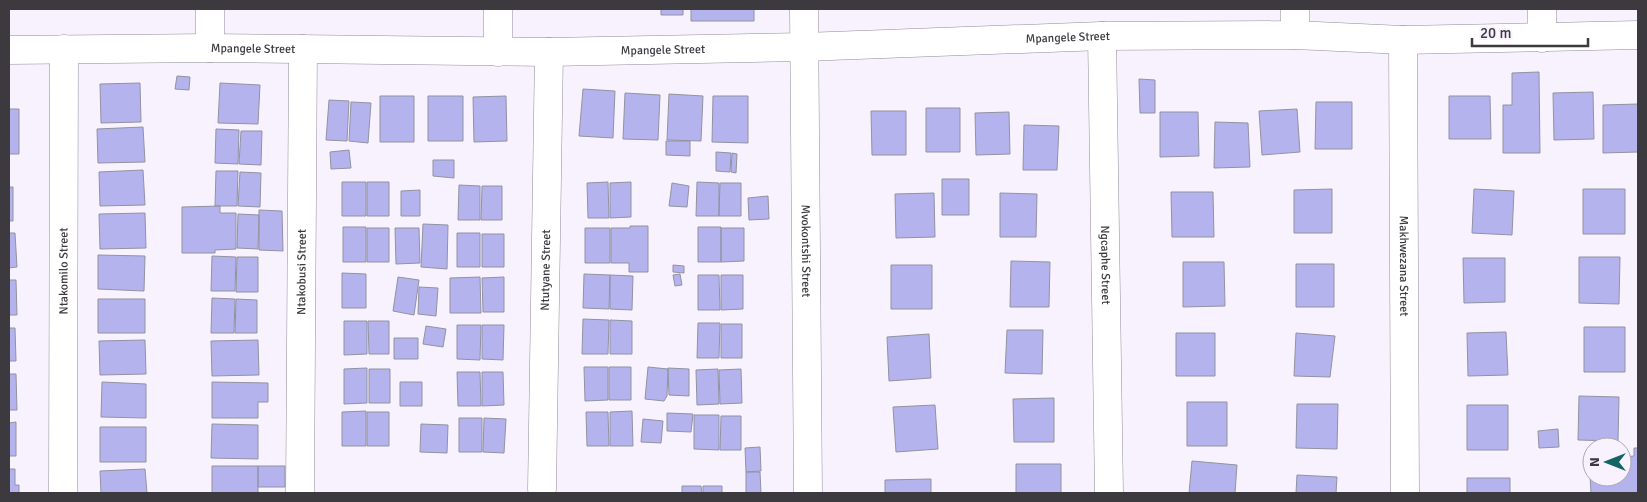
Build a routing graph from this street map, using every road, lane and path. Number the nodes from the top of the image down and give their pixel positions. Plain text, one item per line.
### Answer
1 (210, 9) edge
2 (498, 9) edge
3 (804, 9) edge
4 (1542, 9) edge
5 (1295, 22) edge
6 (1638, 35) edge
7 (1102, 36) junction
8 (1542, 38) junction
9 (1403, 40) junction
10 (64, 48) junction
11 (210, 48) junction
12 (804, 48) junction
13 (302, 49) junction
14 (9, 50) edge
15 (498, 52) junction
16 (549, 52) junction
17 (542, 489) dead end
18 (63, 493) edge
19 (300, 493) edge
20 (808, 493) edge
21 (1109, 493) edge
22 (1405, 493) edge

1 - 11 street
2 - 15 street
3 - 12 street, Mvokontshi Street
4 - 8 street
5 - 7 street, Mpangele Street
5 - 9 street, Mpangele Street
6 - 8 street, Mpangele Street
7 - 12 street, Mpangele Street
7 - 21 street, Ngcaphe Street
8 - 9 street, Mpangele Street
9 - 22 street, Makhwezana Street
10 - 11 street, Mpangele Street
10 - 14 street, Mpangele Street
10 - 18 street, Ntakomilo Street
11 - 13 street, Mpangele Street
12 - 16 street, Mpangele Street
12 - 20 street, Mvokontshi Street
13 - 15 street, Mpangele Street
13 - 19 street, Ntakobusi Street
15 - 16 street, Mpangele Street
16 - 17 street, Ntutyane Street

